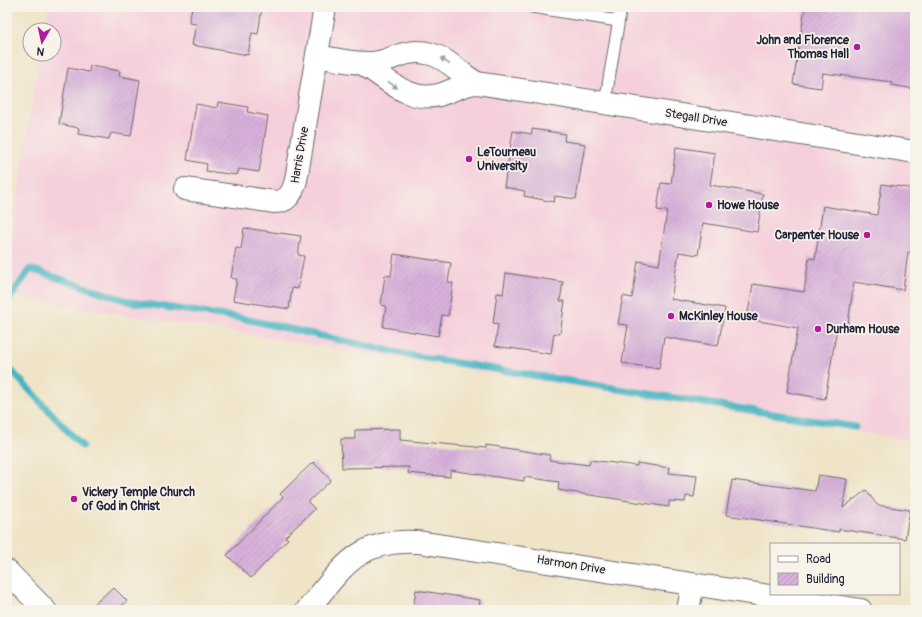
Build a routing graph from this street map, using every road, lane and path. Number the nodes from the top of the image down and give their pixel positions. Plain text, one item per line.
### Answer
1 (325, 7) edge
2 (532, 7) edge
3 (620, 7) edge
4 (618, 21) junction
5 (317, 56) junction
6 (361, 63) junction
7 (477, 83) junction
8 (605, 103) junction
9 (915, 152) edge
10 (185, 189) dead end
11 (7, 571) edge
12 (693, 584) junction
13 (45, 610) edge
14 (307, 610) edge
15 (688, 610) edge
16 (861, 610) edge

1 - 5 street, Harris Drive
2 - 4 lane
3 - 4 lane
4 - 8 lane
5 - 6 street, Stegall Drive
5 - 10 street, Harris Drive
7 -> 6 street, Stegall Drive
6 -> 7 street, Stegall Drive
7 - 8 street, Stegall Drive
8 - 9 street, Stegall Drive
11 - 13 street
12 - 14 street, Harmon Drive
12 - 15 street
12 - 16 street, Harmon Drive

